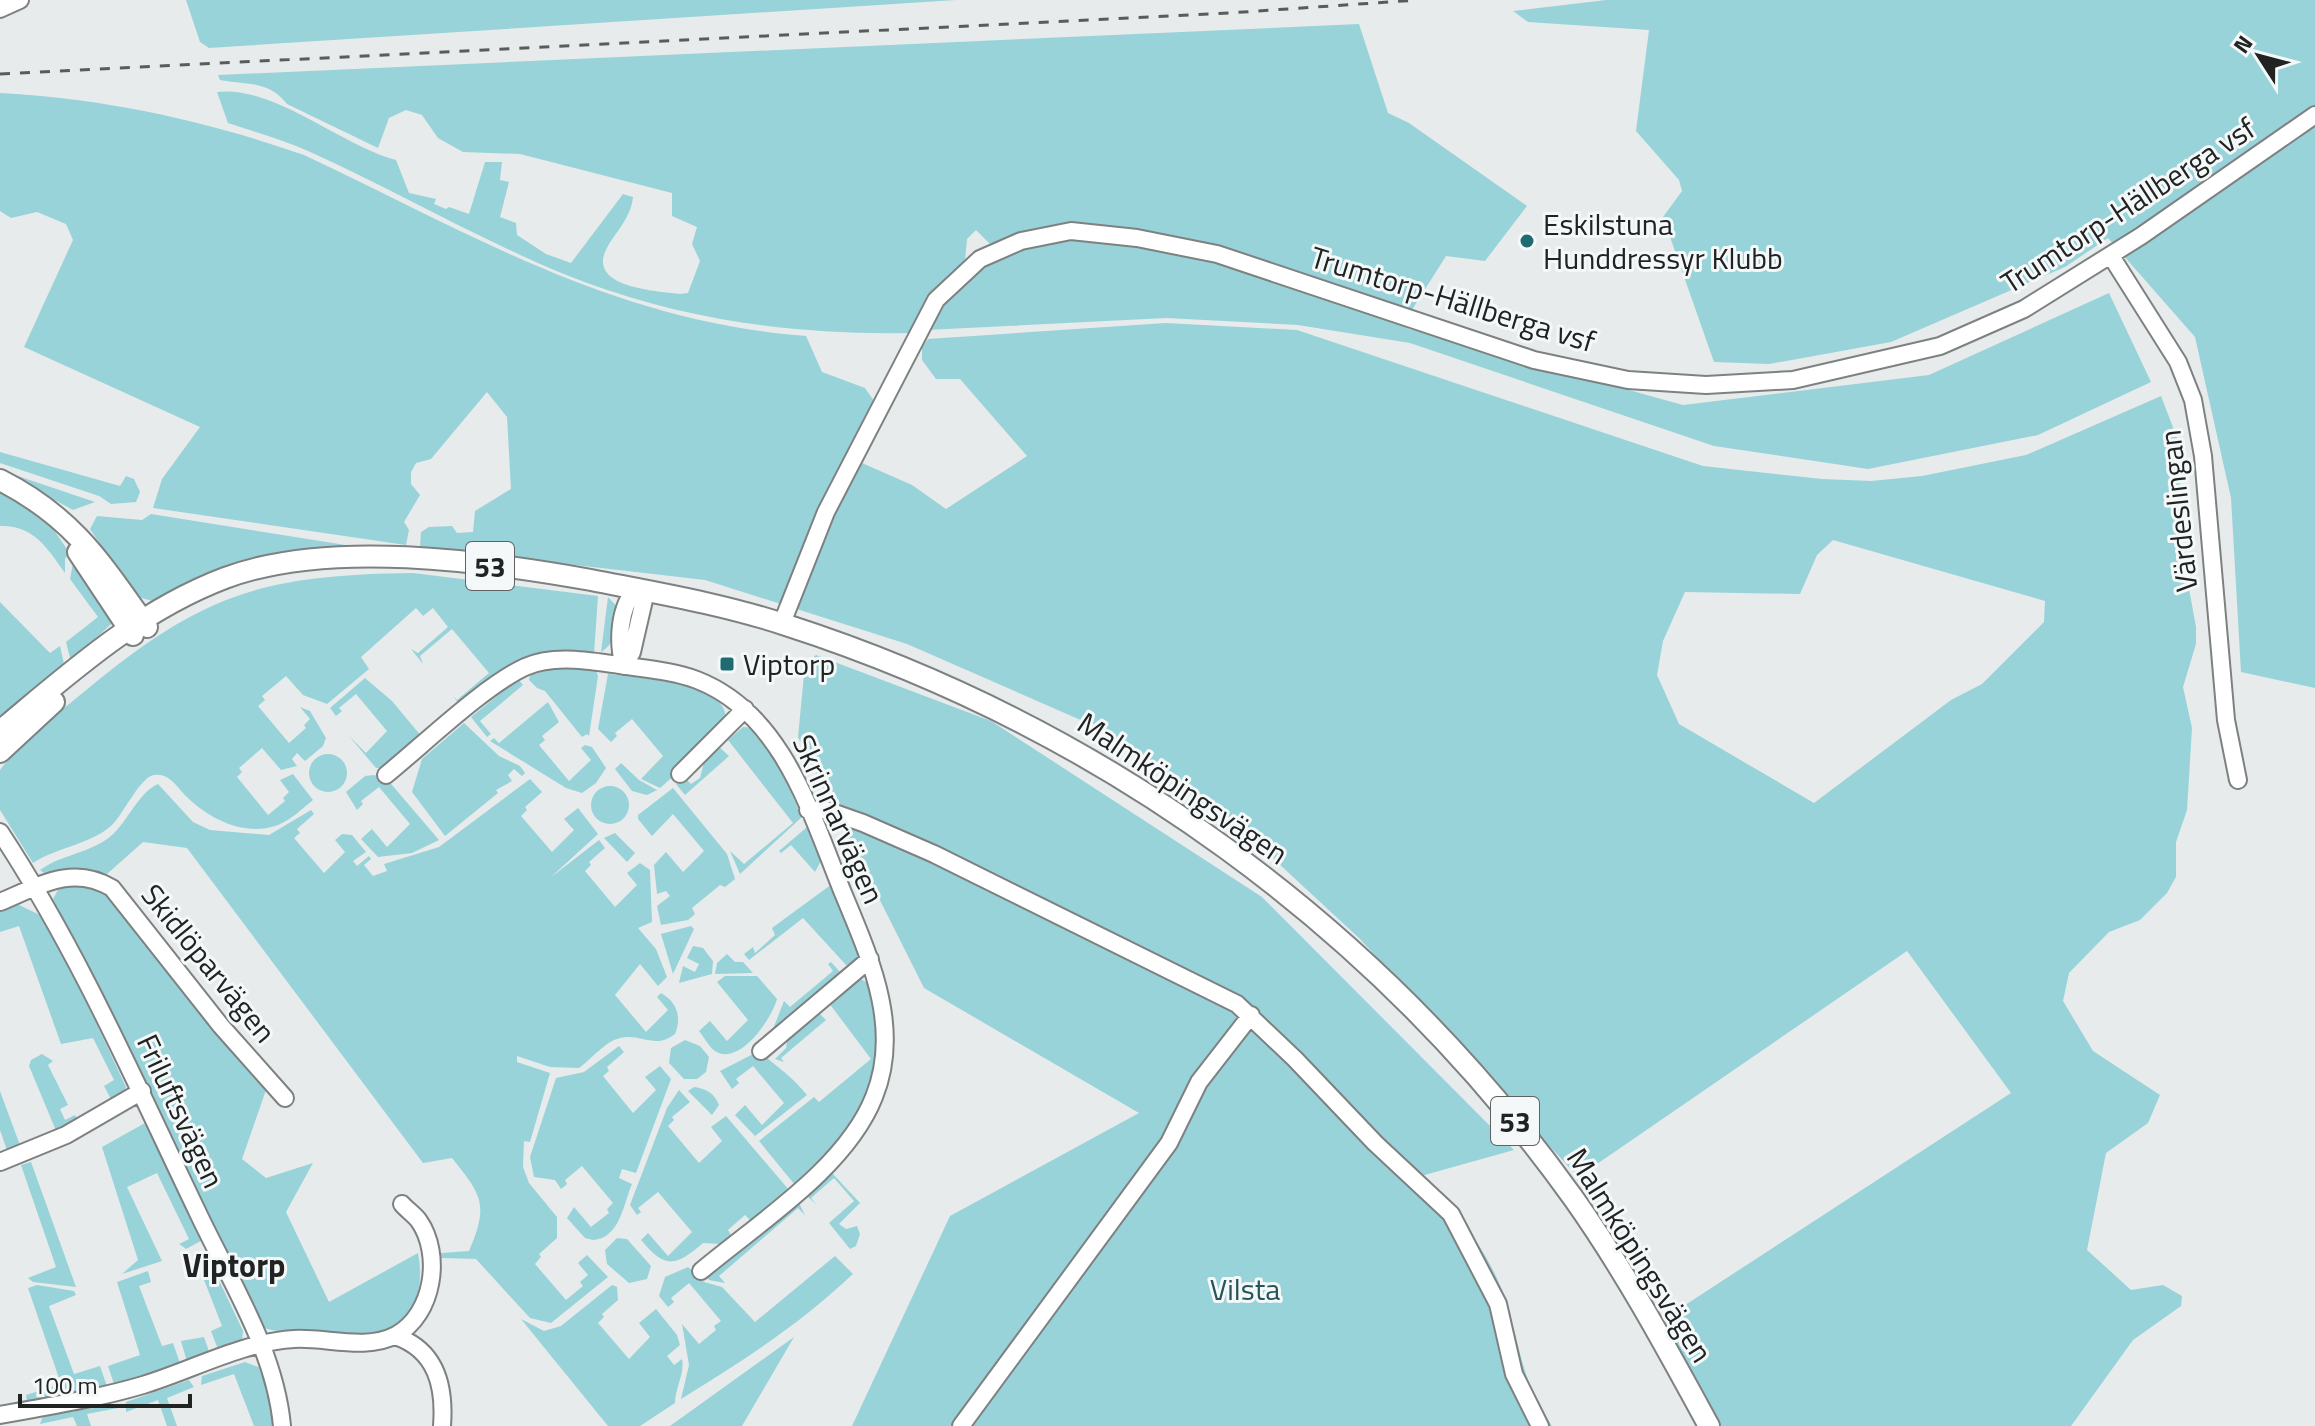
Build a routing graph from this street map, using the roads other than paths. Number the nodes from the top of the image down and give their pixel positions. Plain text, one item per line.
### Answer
1 (20, 0) edge
2 (0, 9) edge
3 (2315, 115) edge
4 (2111, 256) junction
5 (0, 480) edge
6 (636, 589) junction
7 (782, 623) junction
8 (137, 627) junction
9 (624, 666) junction
10 (745, 709) junction
11 (0, 731) edge
12 (0, 752) edge
13 (680, 774) dead end
14 (386, 775) dead end
15 (2238, 780) dead end
16 (808, 810) junction
17 (0, 832) edge
18 (35, 887) junction
19 (0, 902) edge
20 (870, 959) junction
21 (1251, 1015) junction
22 (761, 1051) dead end
23 (142, 1091) junction
24 (285, 1098) dead end
25 (0, 1162) edge
26 (402, 1204) dead end
27 (701, 1271) dead end
28 (395, 1336) junction
29 (262, 1344) junction
30 (0, 1415) edge
31 (282, 1426) edge
32 (442, 1426) edge
33 (961, 1426) edge
34 (1540, 1426) edge
35 (1709, 1426) edge

1 - 2 street
3 - 4 street, Trumtorp-Hällberga vsf
4 - 7 street, Trumtorp-Hällberga vsf
4 - 15 street, Värdeslingan
5 - 8 main road
6 - 7 main road, Malmköpingsvägen / 53
6 - 8 main road, Malmköpingsvägen / 53
6 - 9 street
7 - 35 main road, Malmköpingsvägen / 53
8 - 11 main road
8 - 12 main road
9 - 10 street, Skrinnarvägen
9 - 14 street, Skrinnarvägen
10 - 13 street
10 - 16 street, Skrinnarvägen
16 - 20 street, Skrinnarvägen
16 - 21 street
17 - 18 street, Friluftsvägen
18 - 19 street, Skidlöparvägen
18 - 23 street, Friluftsvägen
18 - 24 street, Skidlöparvägen
20 - 22 street
20 - 27 street, Skrinnarvägen
21 - 33 street
21 - 34 street
23 - 25 street
23 - 29 street, Friluftsvägen
26 - 28 street
28 - 29 street
28 - 32 street
29 - 30 street
29 - 31 street, Friluftsvägen

